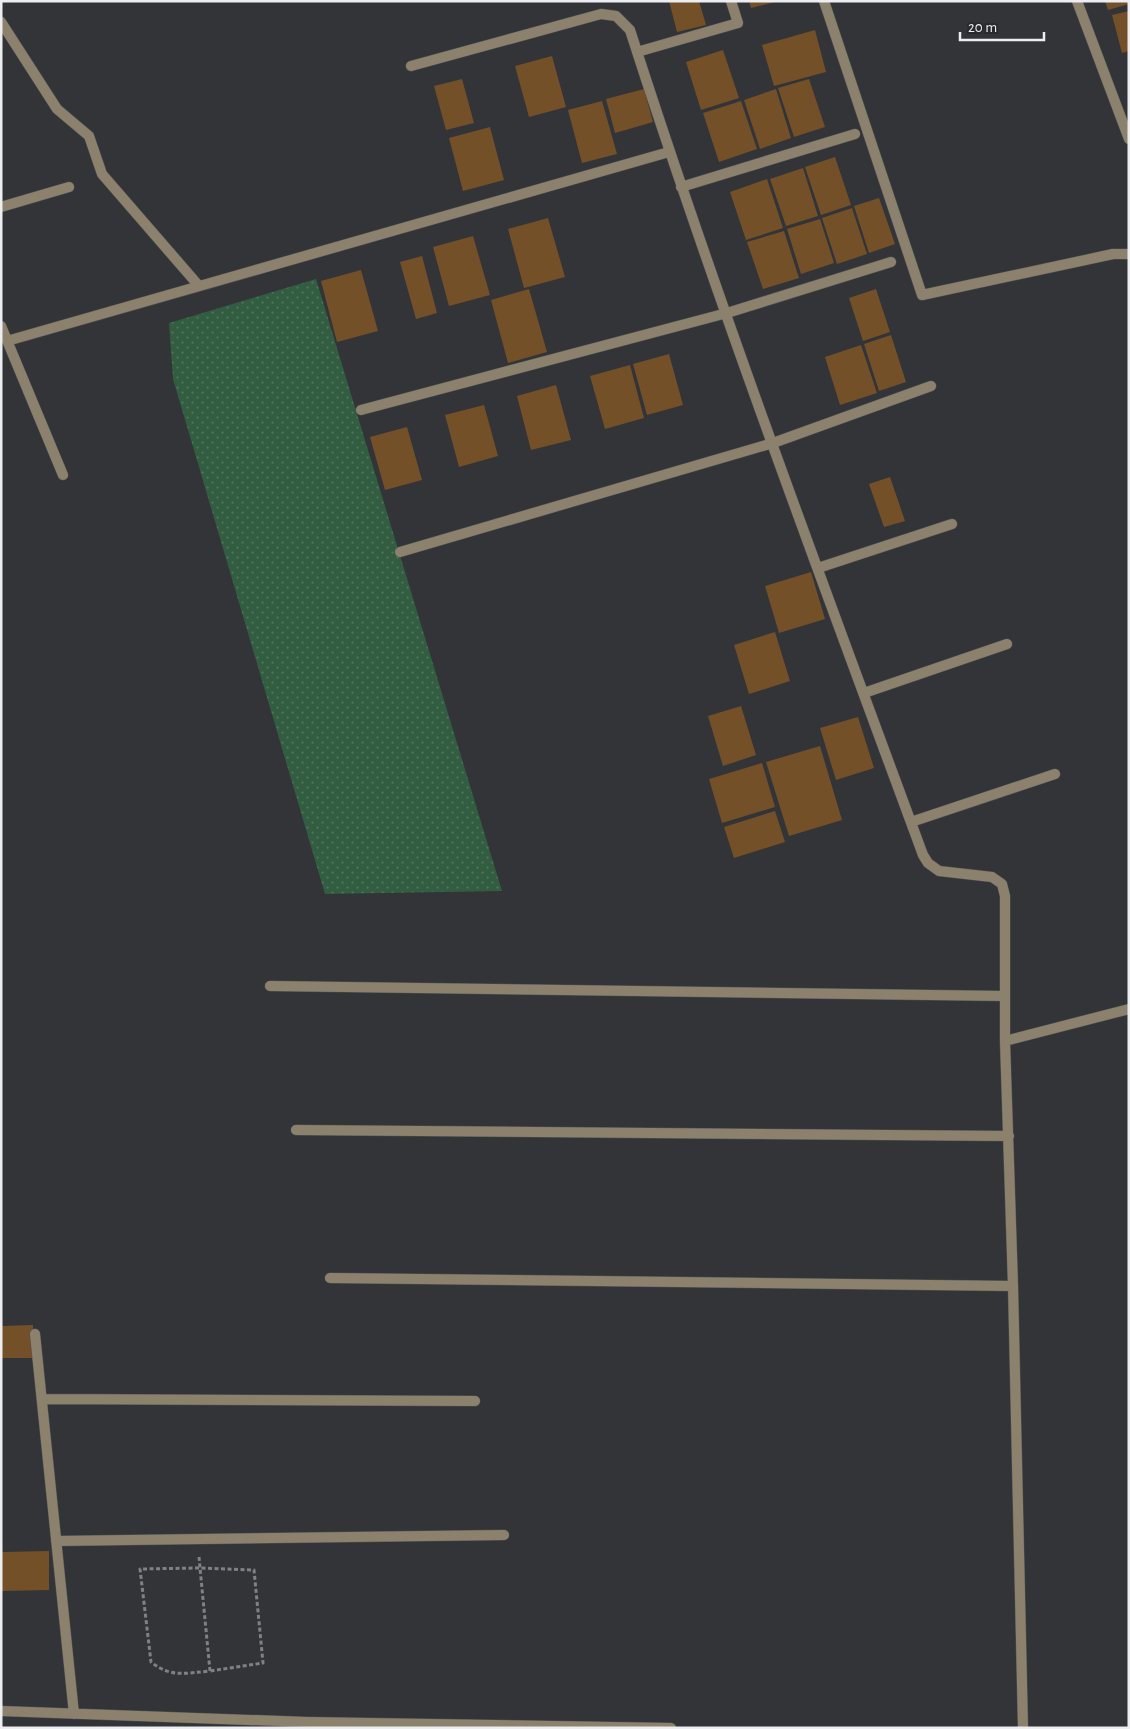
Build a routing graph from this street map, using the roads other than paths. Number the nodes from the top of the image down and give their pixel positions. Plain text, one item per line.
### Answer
1 (731, 1) edge
2 (824, 1) edge
3 (1077, 1) edge
4 (1, 22) edge
5 (637, 52) junction
6 (411, 66) dead end
7 (855, 134) dead end
8 (1129, 139) edge
9 (668, 152) junction
10 (681, 187) junction
11 (69, 188) dead end
12 (1, 207) edge
13 (1129, 254) edge
14 (891, 262) dead end
15 (199, 286) junction
16 (726, 314) junction
17 (1, 326) edge
18 (7, 340) junction
19 (931, 386) dead end
20 (360, 410) dead end
21 (773, 443) junction
22 (64, 475) dead end
23 (952, 524) dead end
24 (400, 552) dead end
25 (818, 568) junction
26 (1006, 644) dead end
27 (864, 693) junction
28 (1055, 774) dead end
29 (911, 822) junction
30 (270, 986) dead end
31 (1006, 996) junction
32 (1129, 1009) edge
33 (1005, 1041) junction
34 (296, 1130) dead end
35 (1009, 1136) junction
36 (330, 1278) dead end
37 (1013, 1286) junction
38 (35, 1334) dead end
39 (42, 1399) junction
40 (475, 1402) dead end
41 (504, 1535) dead end
42 (56, 1541) junction
43 (1, 1711) edge
44 (74, 1714) junction
45 (658, 1728) edge
46 (671, 1728) edge
47 (1023, 1728) edge

1 - 5 street
2 - 13 street
3 - 8 street
4 - 15 street
5 - 6 street
5 - 9 street
7 - 10 street
9 - 10 street
9 - 15 street
10 - 16 street
11 - 12 street
14 - 16 street
15 - 18 street
16 - 20 street
16 - 21 street
17 - 18 street
18 - 22 street
19 - 21 street
21 - 24 street
21 - 25 street
23 - 25 street
25 - 27 street
26 - 27 street
27 - 29 street
28 - 29 street
29 - 31 street
30 - 31 street
31 - 33 street
32 - 33 street
33 - 35 street
34 - 35 street
35 - 37 street
36 - 37 street
37 - 47 street
38 - 39 street
39 - 40 street
39 - 42 street
41 - 42 street
42 - 44 street
43 - 44 street
44 - 45 street
45 - 46 street

